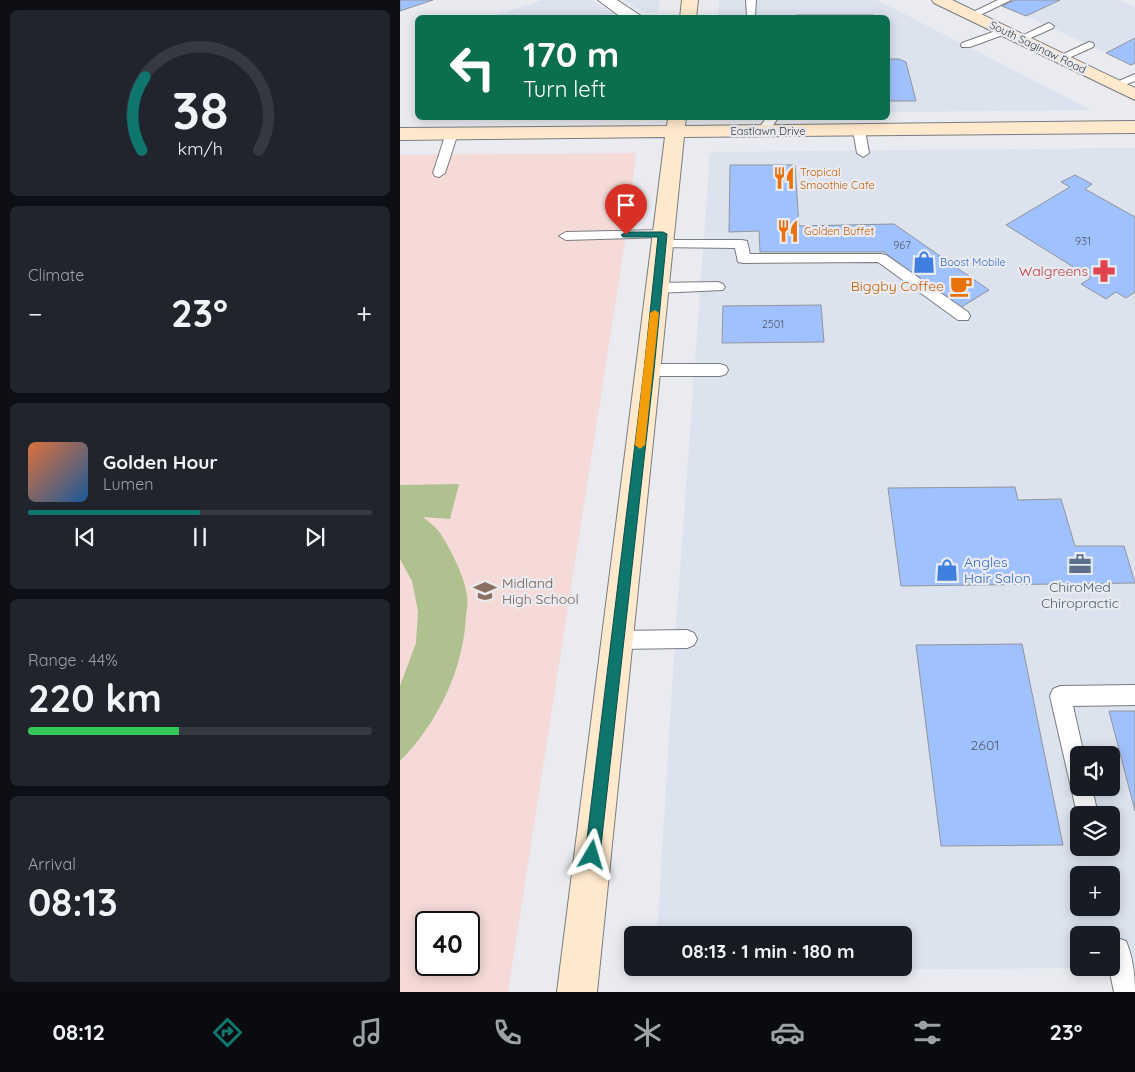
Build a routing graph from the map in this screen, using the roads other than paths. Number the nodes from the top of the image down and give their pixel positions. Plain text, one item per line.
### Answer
1 (606, 0) edge
2 (690, 0) edge
3 (751, 0) edge
4 (940, 0) edge
5 (1006, 0) edge
6 (751, 14) dead end
7 (629, 15) edge
8 (688, 15) edge
9 (972, 15) junction
10 (1049, 26) dead end
11 (1004, 31) junction
12 (1020, 39) junction
13 (1089, 45) dead end
14 (966, 46) dead end
15 (1060, 58) junction
16 (1135, 77) edge
17 (1116, 85) junction
18 (1135, 95) edge
19 (676, 124) edge
20 (767, 124) edge
21 (1135, 127) edge
22 (859, 130) junction
23 (452, 133) junction
24 (400, 134) edge
25 (863, 153) dead end
26 (438, 173) dead end
27 (566, 236) dead end
28 (662, 239) junction
29 (718, 286) dead end
30 (657, 288) junction
31 (963, 316) dead end
32 (649, 370) junction
33 (720, 370) dead end
34 (687, 639) dead end
35 (617, 640) junction
36 (1135, 695) edge
37 (1072, 746) edge
38 (1120, 963) edge
39 (577, 992) edge
40 (1127, 992) edge

1 - 7 street
2 - 8 street
3 - 6 lane
4 - 9 street, South Saginaw Road
5 - 9 lane
9 - 11 street, South Saginaw Road
10 - 12 lane
11 - 12 street, South Saginaw Road
11 - 14 lane
12 - 15 street, South Saginaw Road
13 - 15 lane
15 - 17 street, South Saginaw Road
16 - 17 lane
17 - 18 street, South Saginaw Road
19 - 20 street, Eastlawn Drive
19 - 23 street, Eastlawn Drive
19 - 28 street
20 - 22 street, Eastlawn Drive
21 - 22 street, Eastlawn Drive
22 - 25 lane
23 - 24 street, Eastlawn Drive
23 - 26 lane
27 - 28 lane
28 - 30 street
28 - 31 lane
29 - 30 lane
30 - 32 street
32 - 33 lane
32 - 35 street
34 - 35 lane
35 - 39 street
36 - 37 lane
38 - 40 lane

